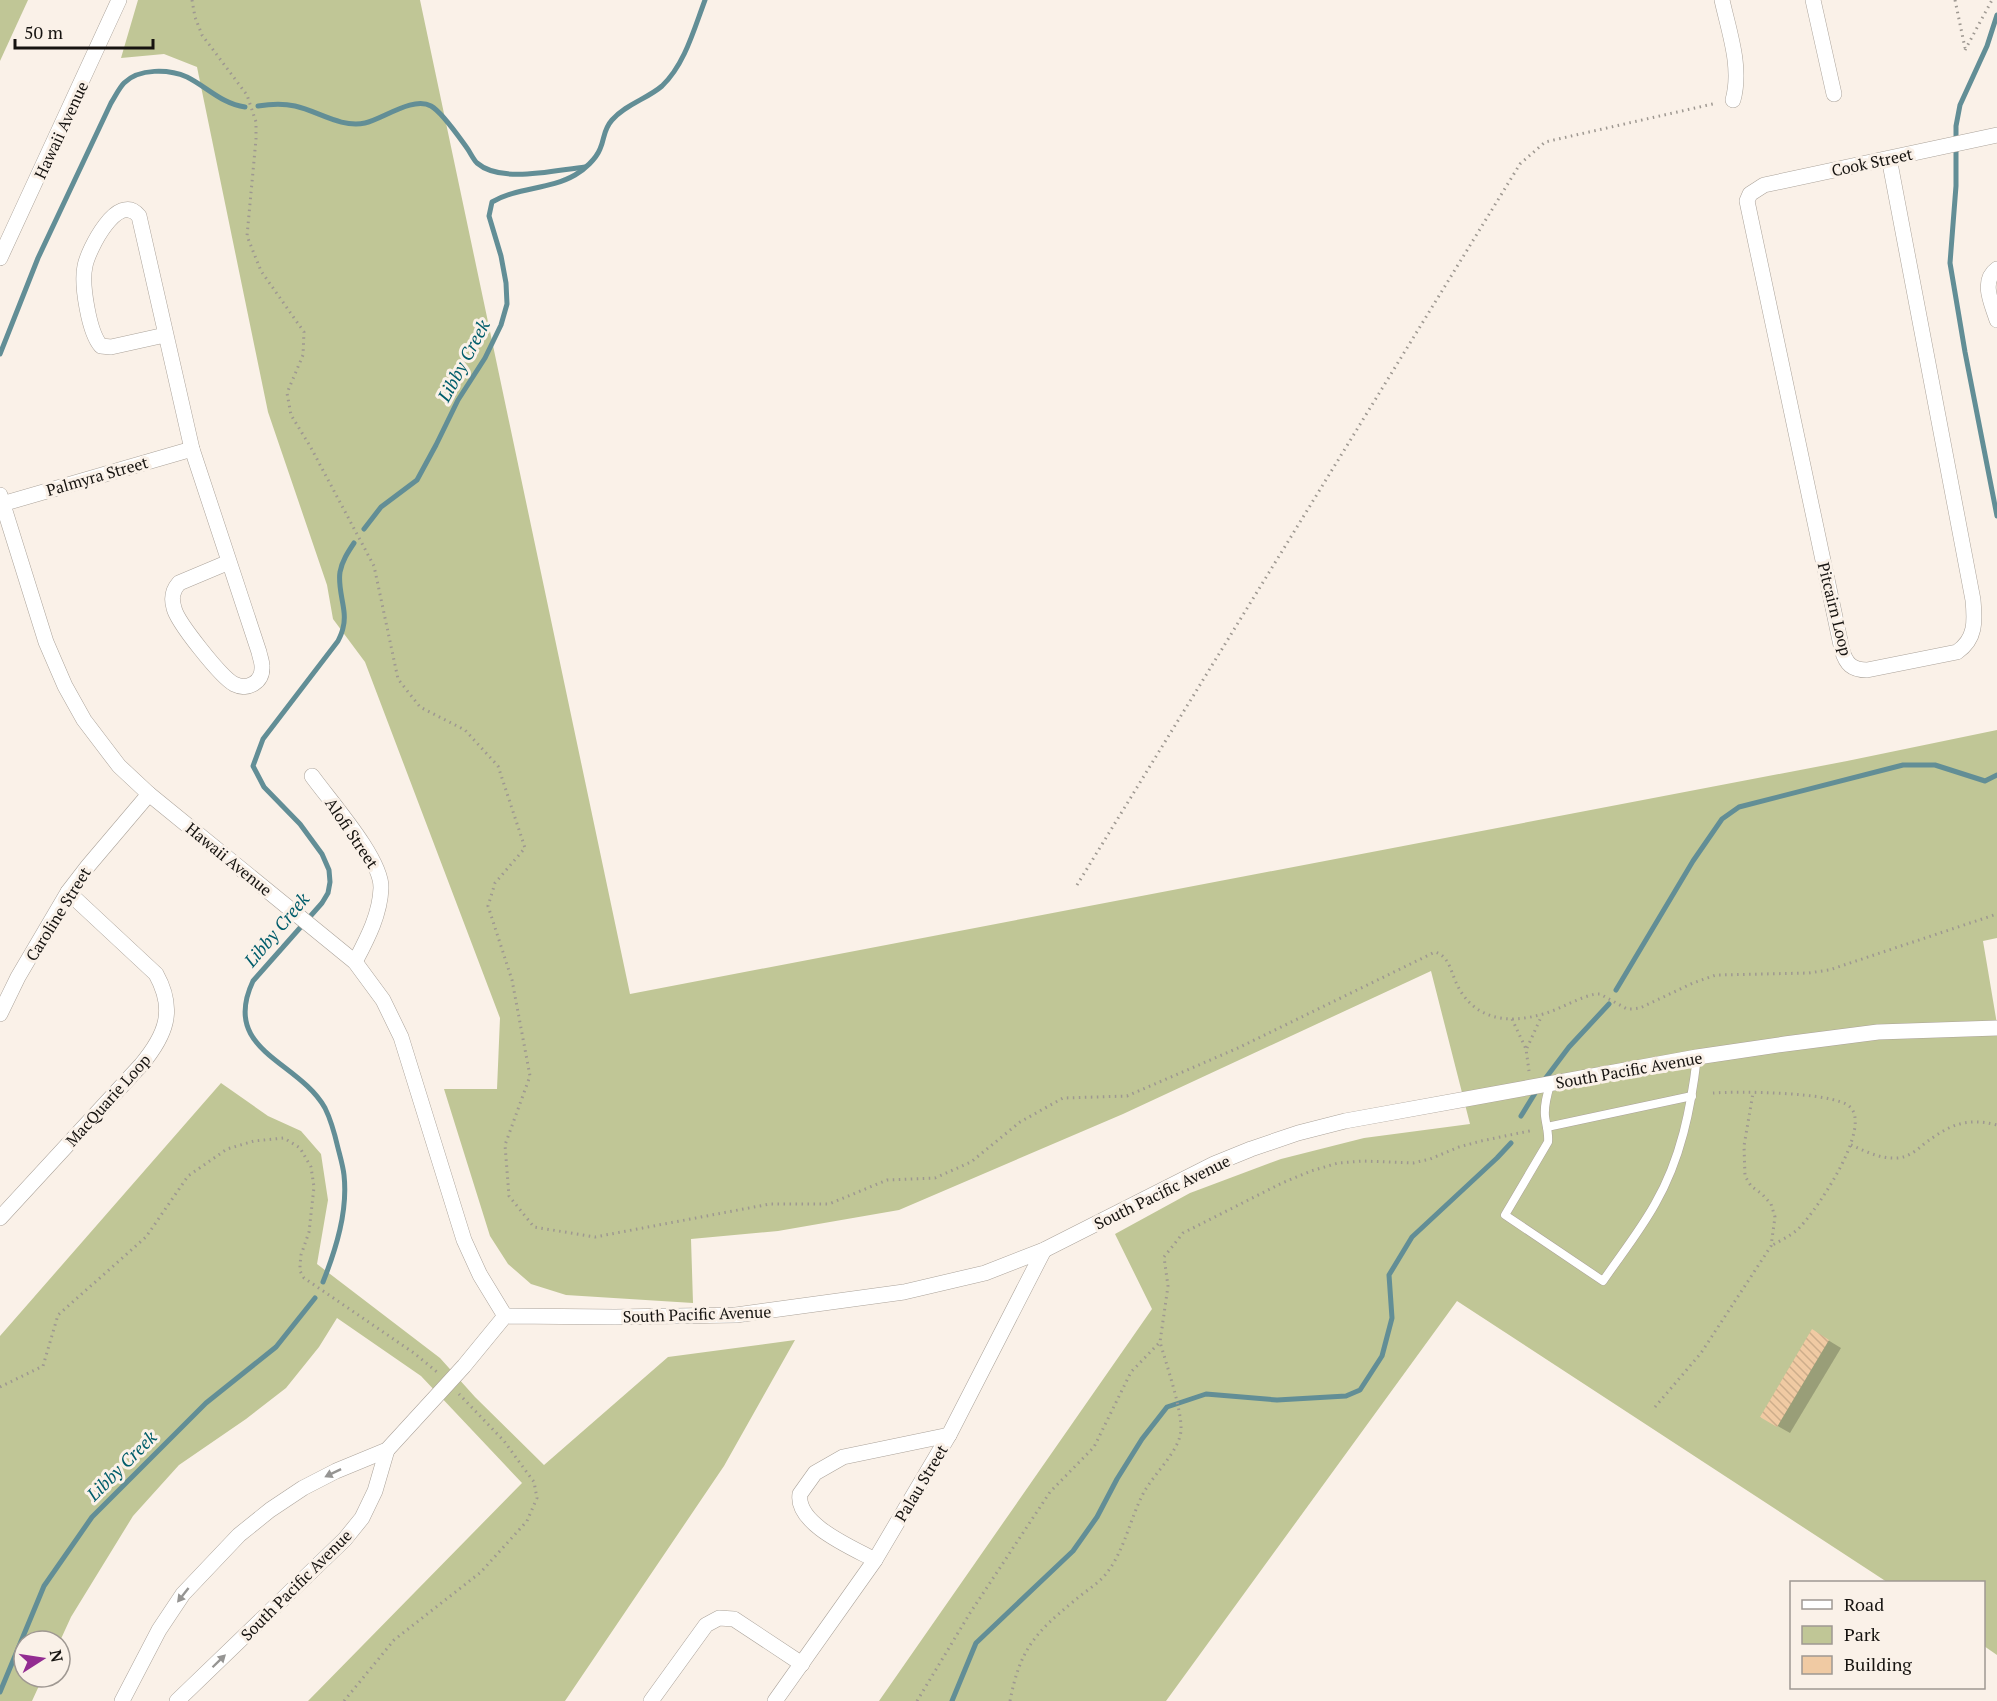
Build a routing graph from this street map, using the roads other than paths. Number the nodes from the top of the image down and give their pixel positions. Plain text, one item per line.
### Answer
1 (119, 0) edge
2 (1722, 0) edge
3 (1813, 0) edge
4 (1834, 94) dead end
5 (1733, 100) road end
6 (1997, 135) edge
7 (1889, 158) junction
8 (1750, 194) joint
9 (0, 258) edge
10 (1997, 269) edge
11 (1997, 320) edge
12 (165, 335) junction
13 (192, 448) junction
14 (1, 499) edge
15 (230, 562) junction
16 (312, 776) dead end
17 (149, 794) junction
18 (68, 892) junction
19 (355, 962) junction
20 (0, 1014) edge
21 (1997, 1028) edge
22 (1696, 1058) junction
23 (1540, 1087) junction
24 (1692, 1096) junction
25 (1547, 1127) junction
26 (0, 1218) edge
27 (1044, 1250) junction
28 (505, 1316) junction
29 (949, 1435) junction
30 (387, 1450) junction
31 (875, 1560) junction
32 (801, 1664) junction
33 (122, 1701) edge
34 (177, 1701) edge
35 (651, 1701) edge
36 (776, 1701) edge

1 - 9 street, Hawaii Avenue
2 - 5 street
3 - 4 street
6 - 7 street, Cook Street
7 - 8 street, Cook Street
7 - 8 street, Pitcairn Loop
10 - 11 street
12 - 12 street
12 - 13 street
13 - 14 street, Palmyra Street
13 - 15 street
14 - 17 street, Hawaii Avenue
15 - 15 street
16 - 19 street, Alofi Street
17 - 18 street, Caroline Street
17 - 19 street, Hawaii Avenue
18 - 20 street, Caroline Street
18 - 26 street, MacQuarie Loop
19 - 28 street, Hawaii Avenue
21 - 22 street, South Pacific Avenue
22 - 23 street, South Pacific Avenue
22 - 24 lane
23 - 25 lane
23 - 27 street, South Pacific Avenue
24 - 25 lane
24 - 25 lane
27 - 28 street, South Pacific Avenue
27 - 29 street, Palau Street
28 - 30 street, South Pacific Avenue
29 - 31 street, Palau Street
29 - 31 street
30 -> 33 street, South Pacific Avenue
34 -> 30 street, South Pacific Avenue
31 - 32 street, Palau Street
32 - 35 street
32 - 36 street, Palau Street

